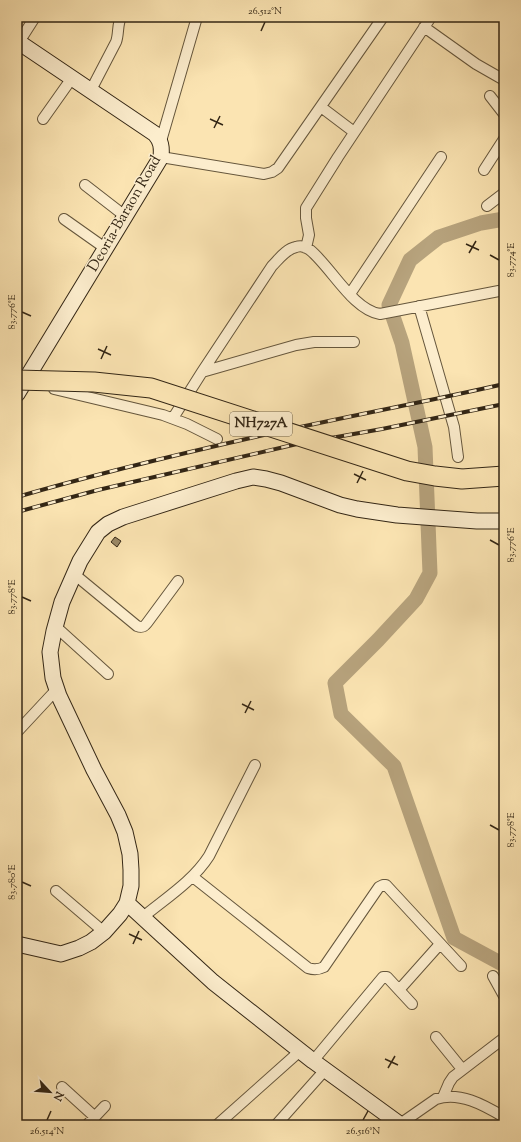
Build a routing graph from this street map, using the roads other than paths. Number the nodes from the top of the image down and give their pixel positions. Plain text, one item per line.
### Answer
1 (35, 17) edge
2 (121, 17) edge
3 (198, 17) edge
4 (383, 17) edge
5 (431, 17) edge
6 (424, 28) junction
7 (18, 42) edge
8 (72, 78) junction
9 (504, 80) edge
10 (91, 90) junction
11 (490, 96) dead end
12 (321, 107) junction
13 (504, 114) edge
14 (43, 119) dead end
15 (354, 132) junction
16 (504, 139) edge
17 (161, 141) junction
18 (161, 156) junction
19 (441, 157) dead end
20 (484, 170) dead end
21 (85, 185) dead end
22 (504, 193) edge
23 (487, 206) dead end
24 (125, 216) junction
25 (64, 219) dead end
26 (105, 248) junction
27 (306, 248) junction
28 (504, 290) edge
29 (350, 294) junction
30 (416, 306) junction
31 (354, 342) dead end
32 (202, 372) junction
33 (20, 384) edge
34 (173, 418) junction
35 (217, 439) dead end
36 (458, 457) dead end
37 (504, 476) edge
38 (504, 521) edge
39 (74, 574) junction
40 (178, 581) dead end
41 (55, 626) junction
42 (108, 674) dead end
43 (57, 689) junction
44 (17, 732) edge
45 (255, 765) dead end
46 (193, 877) junction
47 (56, 891) dead end
48 (127, 903) junction
49 (143, 917) junction
50 (104, 932) junction
51 (17, 944) edge
52 (440, 944) junction
53 (461, 966) dead end
54 (493, 976) dead end
55 (399, 990) junction
56 (504, 996) edge
57 (412, 1004) dead end
58 (436, 1037) dead end
59 (504, 1038) edge
60 (300, 1051) junction
61 (313, 1061) junction
62 (462, 1069) junction
63 (326, 1070) junction
64 (62, 1087) dead end
65 (443, 1097) junction
66 (106, 1106) dead end
67 (503, 1115) edge
68 (95, 1117) junction
69 (87, 1125) edge
70 (217, 1125) edge
71 (276, 1125) edge
72 (400, 1125) edge

1 - 7 street
2 - 10 street
3 - 17 street
4 - 12 street
5 - 6 street
6 - 9 street
6 - 15 street
7 - 8 main road, Deoria-Baraon Road
8 - 10 main road, Deoria-Baraon Road
8 - 14 street
10 - 17 main road, Deoria-Baraon Road
11 - 13 street
12 - 15 street
12 - 18 street
15 - 27 street
16 - 20 street
17 - 18 main road, Deoria-Baraon Road
18 - 24 main road, Deoria-Baraon Road
19 - 29 street
21 - 24 street
22 - 23 street
24 - 26 main road, Deoria-Baraon Road
25 - 26 street
26 - 33 main road, Deoria-Baraon Road
27 - 29 street
27 - 32 street
28 - 30 street
29 - 30 street
30 - 36 street
31 - 32 street
32 - 34 street
33 - 34 street
33 - 37 highway, NH727A, bridge
34 - 35 street
38 - 39 main road
39 - 40 street
39 - 41 main road
41 - 42 street
41 - 43 main road
43 - 44 street
43 - 48 main road
45 - 46 street
46 - 49 street
46 - 52 street
47 - 50 street
48 - 49 main road
48 - 50 main road
49 - 60 main road
50 - 51 main road
52 - 53 street
52 - 55 street
54 - 56 street
55 - 57 street
55 - 61 street
58 - 62 street
59 - 62 street
60 - 61 main road
60 - 70 street
61 - 63 main road
62 - 65 street
63 - 71 street
63 - 72 main road
64 - 68 street
65 - 67 street
65 - 72 street
66 - 68 street
68 - 69 street

